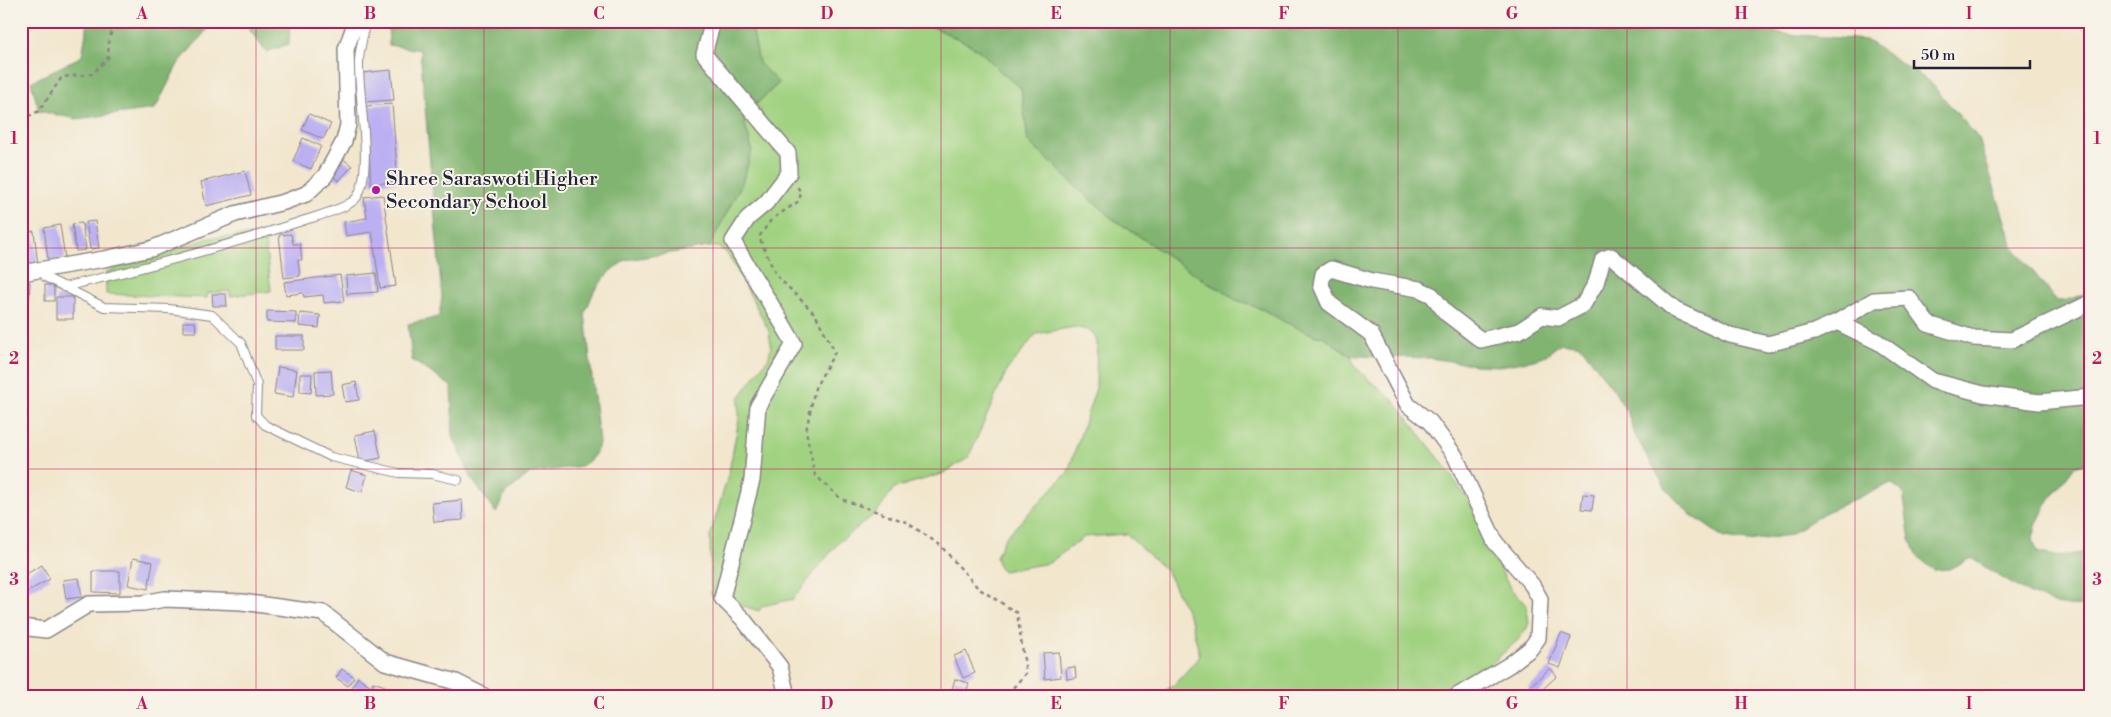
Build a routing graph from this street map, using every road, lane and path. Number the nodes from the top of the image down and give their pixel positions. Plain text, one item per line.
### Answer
1 (115, 21) edge
2 (356, 21) edge
3 (364, 21) edge
4 (713, 21) edge
5 (21, 120) edge
6 (789, 173) junction
7 (41, 269) junction
8 (21, 273) edge
9 (64, 287) junction
10 (2090, 303) edge
11 (1837, 322) junction
12 (2090, 397) edge
13 (458, 480) dead end
14 (21, 627) edge
15 (1038, 695) edge
16 (484, 696) edge
17 (787, 696) edge
18 (1006, 696) edge
19 (1032, 696) edge
20 (1457, 696) edge

1 - 5 path
2 - 7 street
3 - 9 lane
4 - 6 street
6 - 17 street
6 - 18 path
7 - 8 street
7 - 9 lane
9 - 13 lane
10 - 11 street
11 - 12 street
11 - 20 street
14 - 16 street
15 - 19 path

